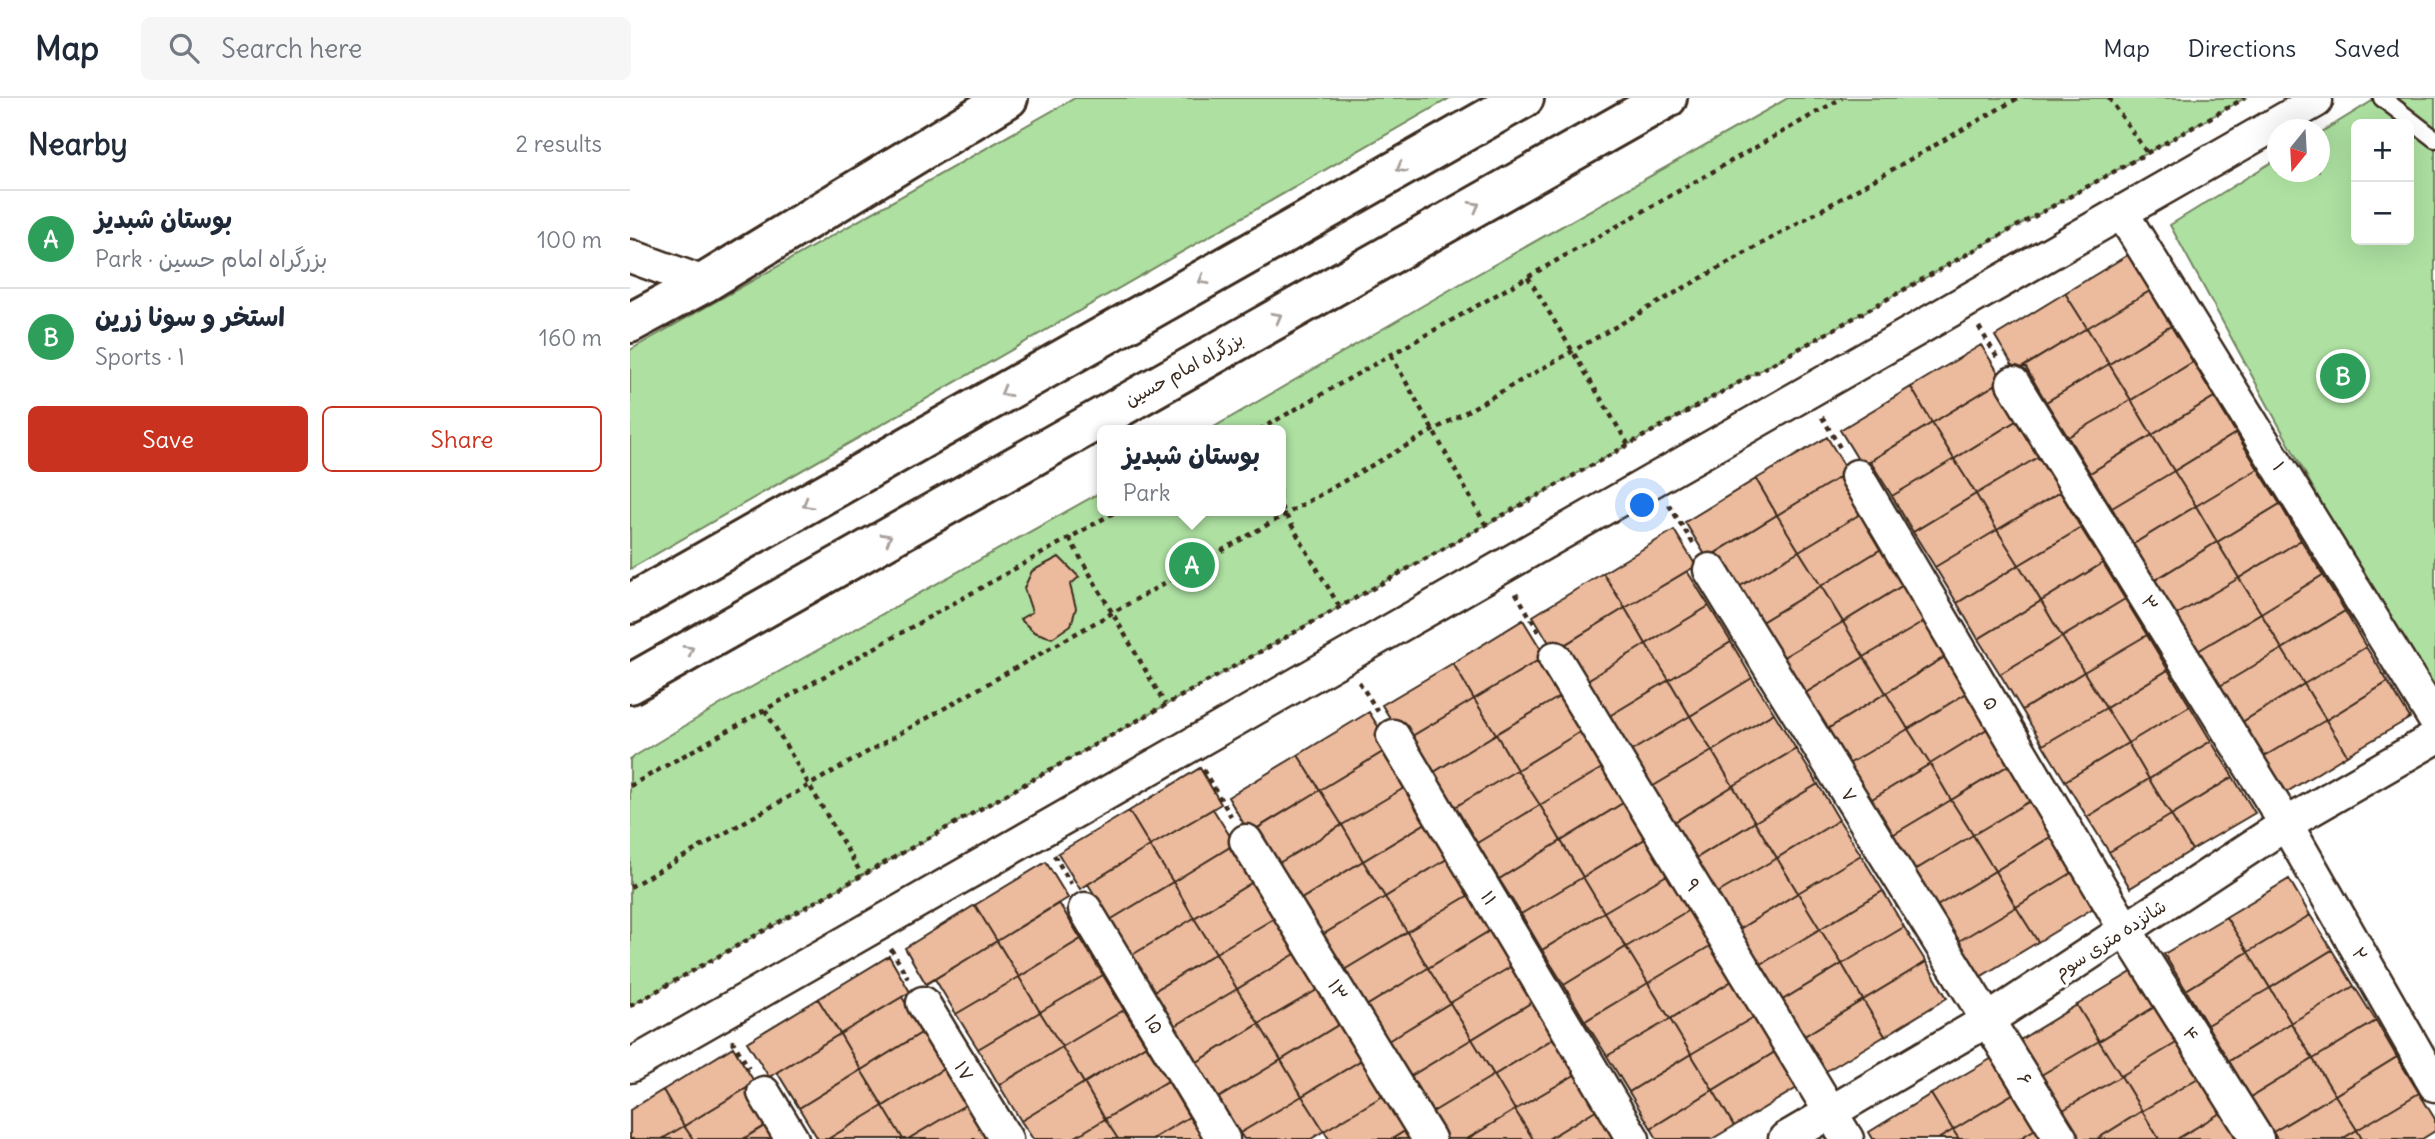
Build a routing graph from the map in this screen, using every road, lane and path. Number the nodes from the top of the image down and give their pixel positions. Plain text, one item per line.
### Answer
1 (1009, 98) edge
2 (1524, 98) edge
3 (1667, 98) edge
4 (1842, 98) edge
5 (2018, 98) edge
6 (2109, 98) edge
7 (2245, 98) edge
8 (2382, 98) edge
9 (2317, 99) edge
10 (2435, 139) edge
11 (2147, 153) junction
12 (2122, 213) junction
13 (630, 256) edge
14 (1528, 277) junction
15 (704, 283) junction
16 (1964, 303) junction
17 (630, 323) edge
18 (1570, 352) junction
19 (1391, 355) junction
20 (2013, 383) joint
21 (1807, 393) junction
22 (1268, 425) edge
23 (1434, 430) junction
24 (1628, 444) junction
25 (1857, 476) joint
26 (1653, 481) junction
27 (1286, 514) joint
28 (1108, 516) edge
29 (1282, 516) edge
30 (1485, 523) junction
31 (1069, 538) junction
32 (1500, 568) junction
33 (1710, 570) joint
34 (630, 604) edge
35 (1339, 606) junction
36 (1111, 613) junction
37 (1344, 658) junction
38 (1555, 658) joint
39 (630, 684) edge
40 (1164, 704) junction
41 (765, 710) junction
42 (2435, 720) edge
43 (1393, 736) joint
44 (2435, 738) edge
45 (1188, 747) junction
46 (811, 784) junction
47 (630, 786) edge
48 (2286, 824) junction
49 (1040, 831) junction
50 (1246, 841) joint
51 (862, 875) junction
52 (630, 887) edge
53 (1085, 909) joint
54 (876, 925) junction
55 (2125, 929) junction
56 (923, 1003) joint
57 (630, 1006) edge
58 (718, 1016) junction
59 (1988, 1020) junction
60 (630, 1066) edge
61 (2435, 1085) edge
62 (764, 1093) joint
63 (1830, 1111) junction
64 (792, 1139) edge
65 (1006, 1139) edge
66 (1223, 1139) edge
67 (1429, 1139) edge
68 (1633, 1139) edge
69 (1785, 1139) edge
70 (1847, 1139) edge
71 (2061, 1139) edge
72 (2257, 1139) edge

1 - 15 main road
2 -> 34 main road
39 -> 3 main road, بزرگراه امام حسین
4 - 14 path
5 - 18 path
6 - 11 path
7 - 11 path
8 - 10 lane
9 - 12 street
11 - 24 path
12 - 16 street
12 - 42 street, ۱
13 - 15 street
14 - 18 path
14 - 19 path
15 - 17 main road
16 - 20 path
16 - 21 street
18 - 23 path
18 - 24 path
19 - 22 path
19 - 23 path
20 - 48 street, ۳
21 - 25 path
21 - 26 street
23 - 27 path
23 - 30 path
24 - 30 path
25 - 55 street, ۵
26 - 32 street
26 - 33 path
27 - 35 path
28 - 31 path
29 - 36 path
30 - 35 path
31 - 36 path
31 - 41 path
32 - 37 street
32 - 38 path
33 - 59 street, ۷
35 - 40 path
36 - 40 path
36 - 46 path
37 - 43 path
37 - 45 street
38 - 63 street, ۹
40 - 51 path
41 - 46 path
41 - 47 path
43 - 68 street, ۱۱
44 - 48 street, شانزده متری سوم
45 - 49 street
45 - 50 path
46 - 51 path
46 - 52 path
48 - 55 street, شانزده متری سوم
48 - 61 street, ۲
49 - 53 path
49 - 54 street
50 - 67 street, ۱۳
51 - 57 path
53 - 66 street, ۱۵
54 - 56 path
54 - 58 street
55 - 59 street, شانزده متری سوم
55 - 72 street, ۴
56 - 65 street, ۱۷
58 - 60 street
58 - 62 path
59 - 63 street, شانزده متری سوم
59 - 71 street, ۶
62 - 64 street
63 - 69 street, شانزده متری سوم
63 - 70 street, ۹

